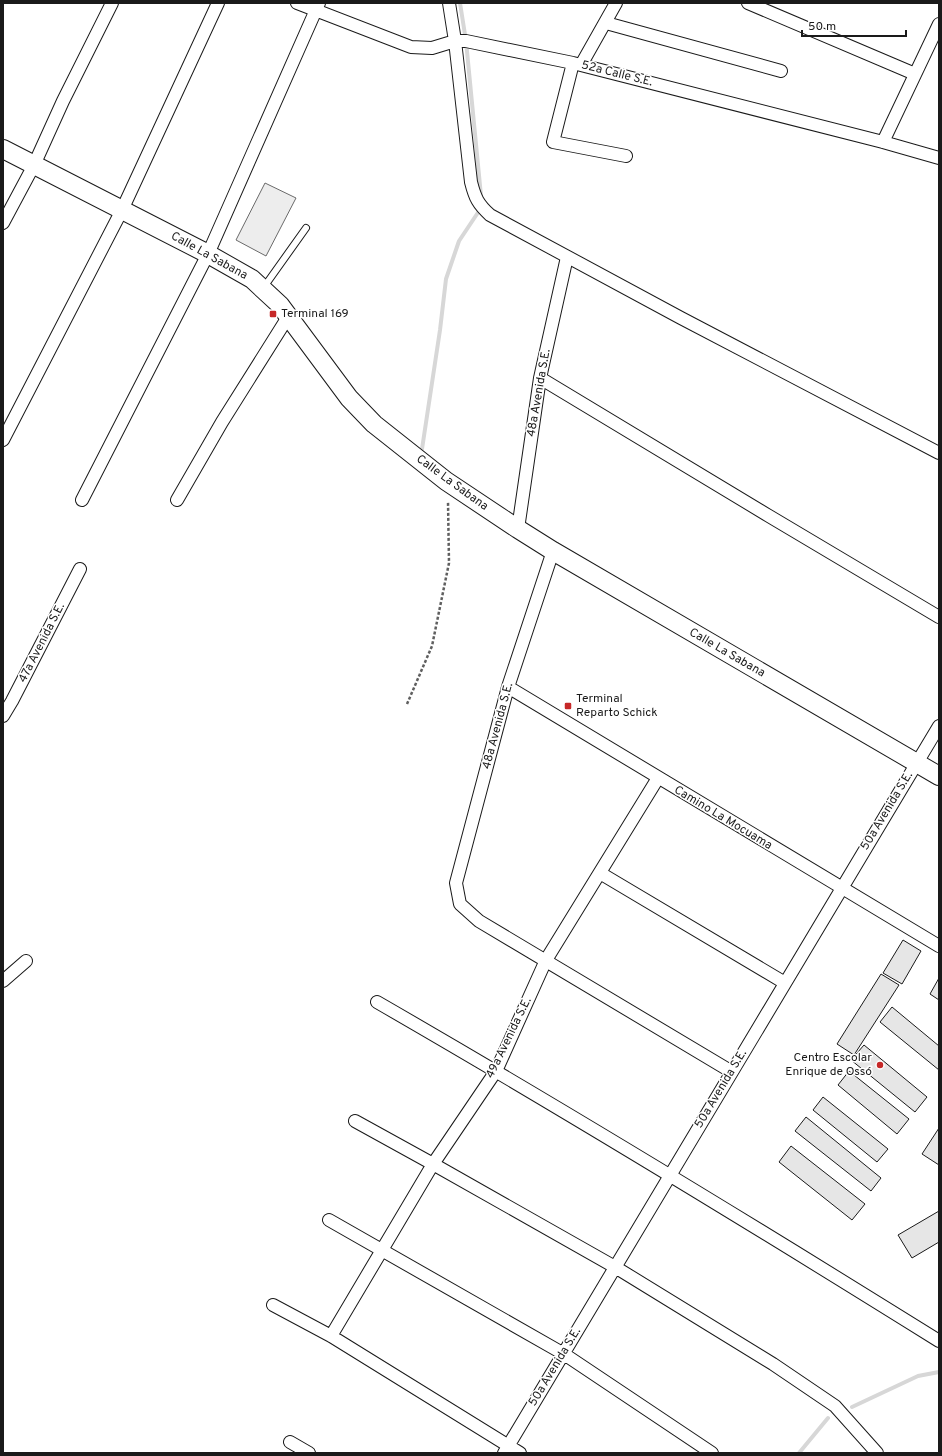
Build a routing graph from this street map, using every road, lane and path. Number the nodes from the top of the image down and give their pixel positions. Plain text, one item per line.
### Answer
1 (112, 3) edge
2 (218, 3) edge
3 (297, 3) edge
4 (449, 3) edge
5 (616, 3) edge
6 (748, 3) edge
7 (317, 7) edge
8 (606, 23) junction
9 (939, 24) edge
10 (455, 41) junction
11 (577, 64) junction
12 (780, 71) dead end
13 (915, 74) junction
14 (882, 142) junction
15 (3, 148) edge
16 (626, 156) dead end
17 (939, 158) edge
18 (34, 164) junction
19 (122, 210) junction
20 (3, 223) edge
21 (306, 228) dead end
22 (208, 254) junction
23 (567, 257) junction
24 (263, 289) junction
25 (288, 317) junction
26 (540, 378) junction
27 (3, 440) edge
28 (939, 453) edge
29 (446, 481) junction
30 (82, 500) dead end
31 (177, 500) dead end
32 (518, 529) junction
33 (553, 550) junction
34 (80, 570) dead end
35 (939, 617) edge
36 (508, 687) junction
37 (407, 704) dead end
38 (3, 716) edge
39 (939, 726) edge
40 (916, 762) junction
41 (939, 776) edge
42 (658, 778) junction
43 (600, 873) junction
44 (841, 889) junction
45 (939, 946) edge
46 (546, 960) junction
47 (26, 961) dead end
48 (3, 980) edge
49 (785, 983) junction
50 (377, 1002) dead end
51 (496, 1071) junction
52 (732, 1072) junction
53 (355, 1121) dead end
54 (434, 1164) junction
55 (670, 1175) junction
56 (329, 1220) dead end
57 (381, 1250) junction
58 (615, 1267) junction
59 (273, 1305) dead end
60 (332, 1336) junction
61 (939, 1341) edge
62 (564, 1354) junction
63 (290, 1442) dead end
64 (506, 1450) edge
65 (309, 1453) edge
66 (520, 1453) edge
67 (712, 1453) edge
68 (877, 1453) edge

1 - 18 street
2 - 19 street
3 - 7 street, 52a Calle S.E.
4 - 10 street
5 - 8 street
6 - 13 street
7 - 10 street, 52a Calle S.E.
7 - 22 street
8 - 11 street
8 - 12 street
9 - 13 street
10 - 11 street, 52a Calle S.E.
10 - 23 street
11 - 14 street, 52a Calle S.E.
11 - 16 street
13 - 14 street
14 - 17 street, 52a Calle S.E.
15 - 18 street, Calle La Sabana
18 - 19 street, Calle La Sabana
18 - 20 street
19 - 22 street, Calle La Sabana
19 - 27 street
21 - 24 lane
22 - 24 street, Calle La Sabana
22 - 30 street
23 - 26 street, 48a Avenida S.E.
23 - 28 street
24 - 25 street, Calle La Sabana
25 - 29 street, Calle La Sabana
25 - 31 street
26 - 32 street, 48a Avenida S.E.
26 - 35 street
29 - 32 street, Calle La Sabana
29 - 37 path
32 - 33 street, Calle La Sabana
33 - 36 street, 48a Avenida S.E.
33 - 40 street, Calle La Sabana
34 - 38 street, 47a Avenida S.E.
36 - 42 street, Camino La Mocuama
36 - 46 street, 48a Avenida S.E.
39 - 40 street, 50a Avenida S.E.
40 - 41 street, Calle La Sabana
40 - 44 street, 50a Avenida S.E.
42 - 43 street, 49a Avenida S.E.
42 - 44 street, Camino La Mocuama
43 - 46 street, 49a Avenida S.E.
43 - 49 street
44 - 45 street, Camino La Mocuama
44 - 49 street, 50a Avenida S.E.
46 - 51 street, 49a Avenida S.E.
46 - 52 street
47 - 48 street
49 - 52 street, 50a Avenida S.E.
50 - 51 street
51 - 54 street, 49a Avenida S.E.
51 - 55 street
52 - 55 street, 50a Avenida S.E.
53 - 54 street
54 - 57 street, 49a Avenida S.E.
54 - 58 street
55 - 58 street, 50a Avenida S.E.
55 - 61 street
56 - 57 street
57 - 60 street, 49a Avenida S.E.
57 - 62 street
58 - 62 street, 50a Avenida S.E.
58 - 68 street
59 - 60 street
60 - 64 street
62 - 64 street, 50a Avenida S.E.
62 - 67 street
63 - 65 street
64 - 66 street

